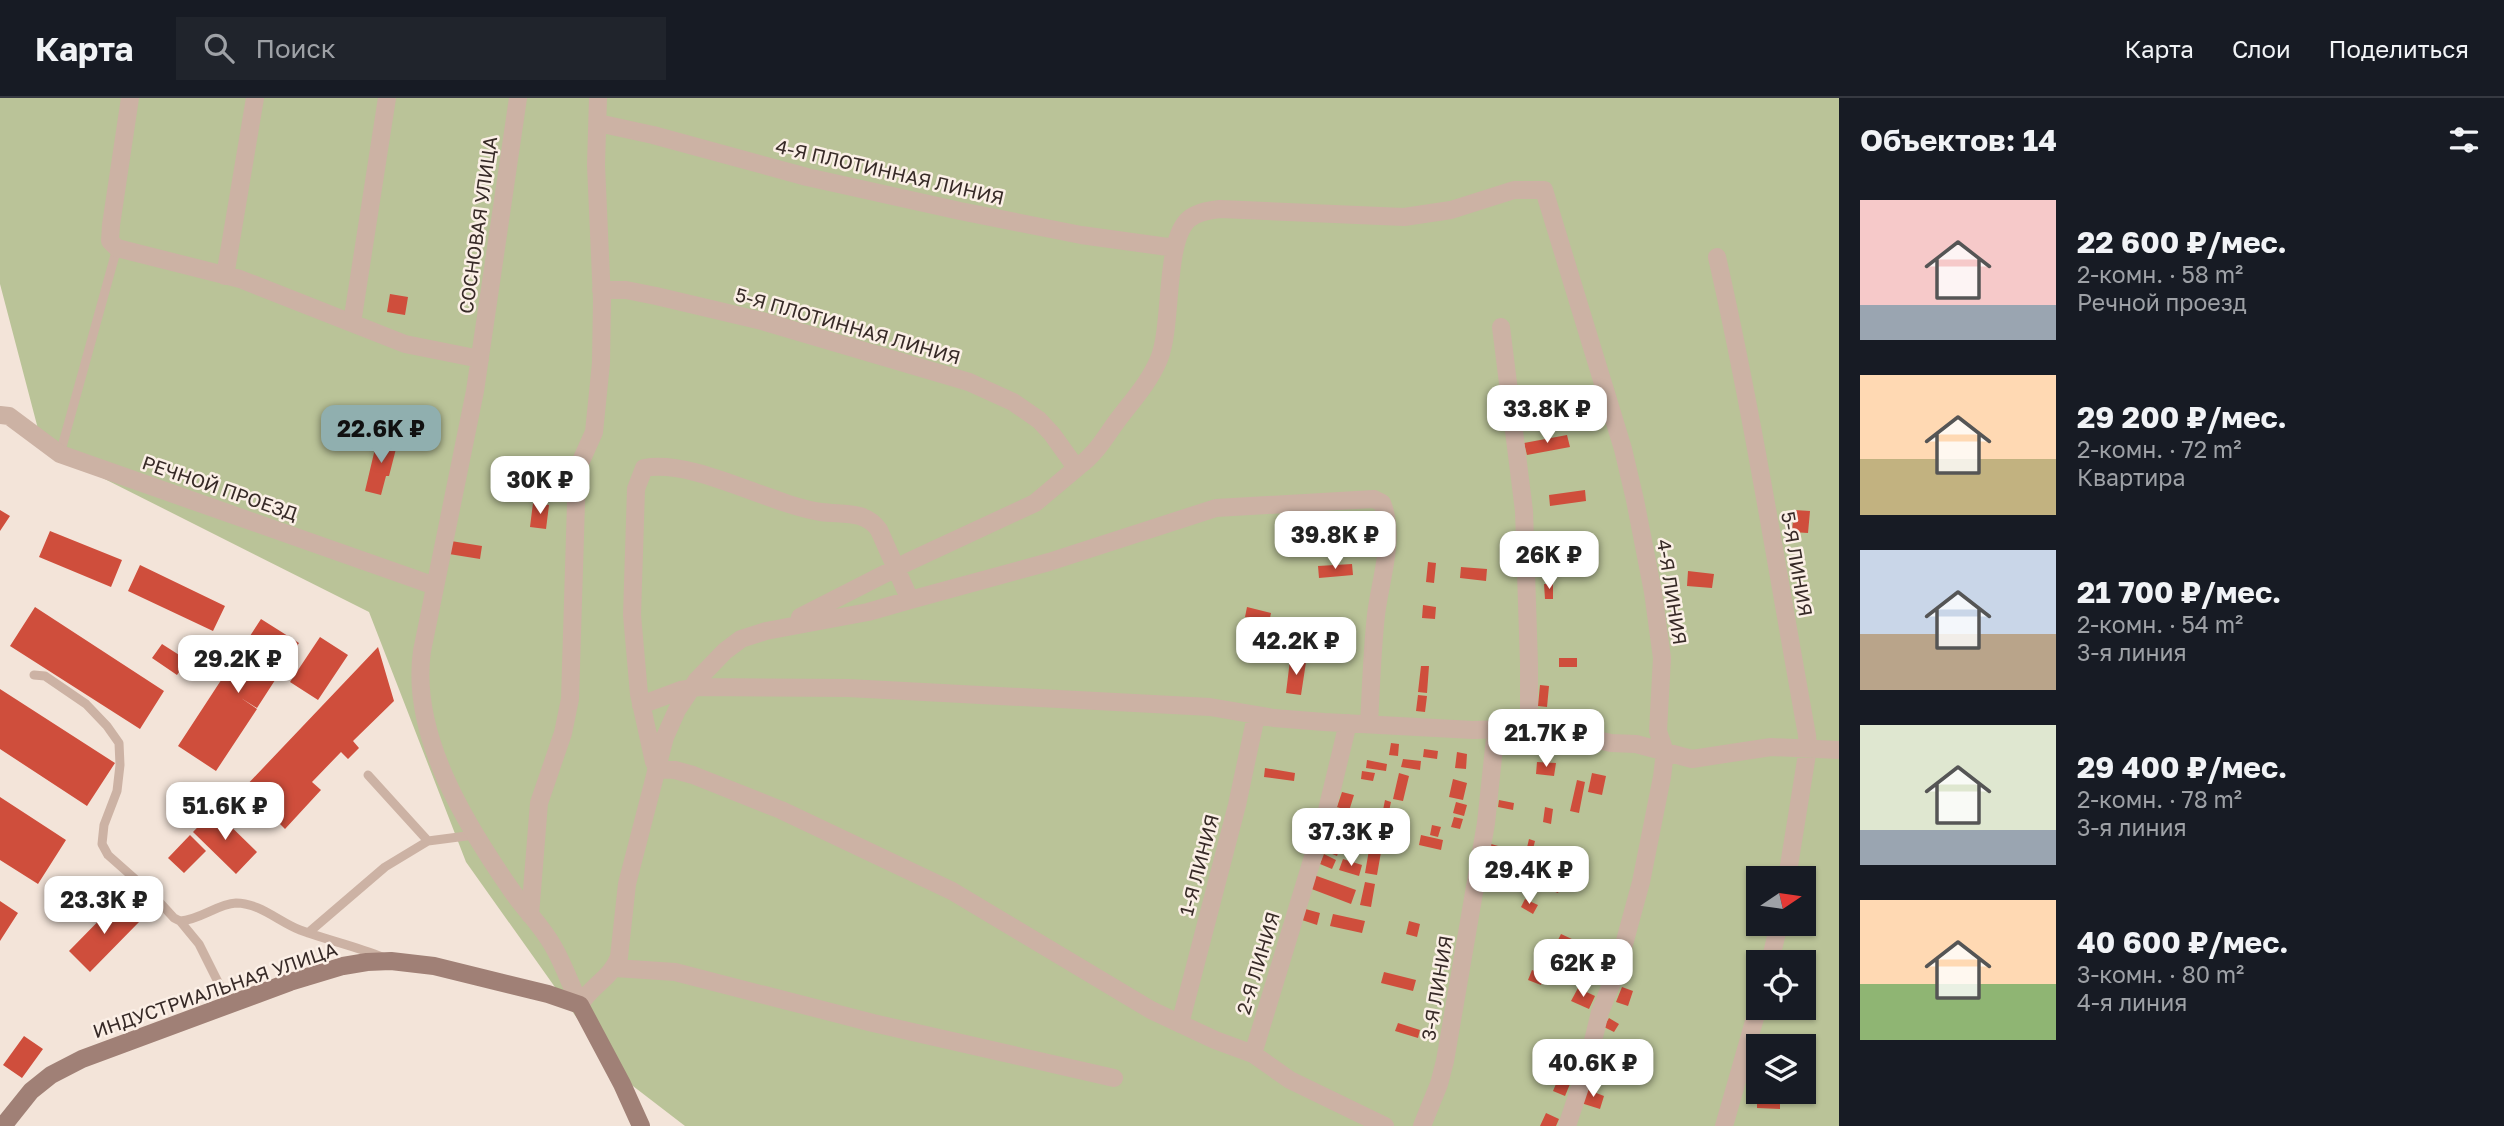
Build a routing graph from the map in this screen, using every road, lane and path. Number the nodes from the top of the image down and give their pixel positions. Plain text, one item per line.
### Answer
1 (130, 98) edge
2 (255, 98) edge
3 (387, 98) edge
4 (517, 98) edge
5 (597, 98) edge
6 (598, 123) junction
7 (114, 244) junction
8 (1175, 248) junction
9 (1717, 257) dead end
10 (225, 276) junction
11 (601, 289) junction
12 (352, 323) junction
13 (1501, 327) dead end
14 (480, 359) junction
15 (0, 415) edge
16 (60, 454) junction
17 (1079, 466) junction
18 (897, 567) junction
19 (435, 586) junction
20 (911, 600) junction
21 (766, 631) junction
22 (34, 675) dead end
23 (690, 688) junction
24 (641, 705) junction
25 (1256, 716) junction
26 (1348, 723) junction
27 (1369, 724) junction
28 (1529, 728) junction
29 (1496, 729) junction
30 (1808, 748) junction
31 (1839, 750) edge
32 (1665, 752) junction
33 (656, 769) junction
34 (368, 775) dead end
35 (474, 835) junction
36 (428, 841) junction
37 (1789, 866) edge
38 (530, 915) junction
39 (180, 921) junction
40 (308, 933) junction
41 (391, 961) junction
42 (615, 968) junction
43 (229, 1004) junction
44 (580, 1005) junction
45 (1754, 1020) edge
46 (1180, 1024) junction
47 (1253, 1054) junction
48 (1114, 1078) dead end
49 (2, 1126) edge
50 (641, 1126) edge
51 (1385, 1126) edge
52 (1422, 1126) edge
53 (1567, 1126) edge
54 (1724, 1126) edge

1 - 7 street
2 - 10 street
3 - 12 street
4 - 14 street, СОСНОВАЯ УЛИЦА
5 - 6 street
6 - 8 street, 4-Я ПЛОТИННАЯ ЛИНИЯ
6 - 11 street
7 - 10 street
7 - 16 lane
8 - 17 street
8 - 32 street, 4-Я ЛИНИЯ
9 - 30 street, 5-Я ЛИНИЯ
10 - 12 street
11 - 17 street, 5-Я ПЛОТИННАЯ ЛИНИЯ
11 - 38 street
12 - 14 street
13 - 28 street
14 - 19 street, СОСНОВАЯ УЛИЦА
15 - 16 street, РЕЧНОЙ ПРОЕЗД
16 - 19 street, РЕЧНОЙ ПРОЕЗД
17 - 18 street
18 - 20 street
18 - 21 street
18 - 24 street
19 - 35 street, СОСНОВАЯ УЛИЦА
20 - 21 street
20 - 27 street
21 - 23 street
22 - 39 lane
23 - 24 street
23 - 25 street
23 - 33 street
24 - 33 street
25 - 26 street
25 - 46 street, 1-Я ЛИНИЯ
26 - 27 street
26 - 47 street, 2-Я ЛИНИЯ
27 - 29 street
28 - 29 street
28 - 32 street
29 - 52 street, 3-Я ЛИНИЯ
30 - 31 street
30 - 32 street
30 - 37 street, 5-Я ЛИНИЯ
32 - 53 street, 4-Я ЛИНИЯ
33 - 42 street
33 - 46 street
34 - 36 lane
35 - 36 lane
35 - 38 street, СОСНОВАЯ УЛИЦА
36 - 40 lane
38 - 44 street, СОСНОВАЯ УЛИЦА
39 - 40 lane
39 - 43 lane
40 - 41 lane
41 - 43 main road, ИНДУСТРИАЛЬНАЯ УЛИЦА
41 - 44 main road, ИНДУСТРИАЛЬНАЯ УЛИЦА
42 - 44 street
42 - 48 street
43 - 49 main road, ИНДУСТРИАЛЬНАЯ УЛИЦА
44 - 50 main road
45 - 54 street
46 - 47 street
47 - 51 street

